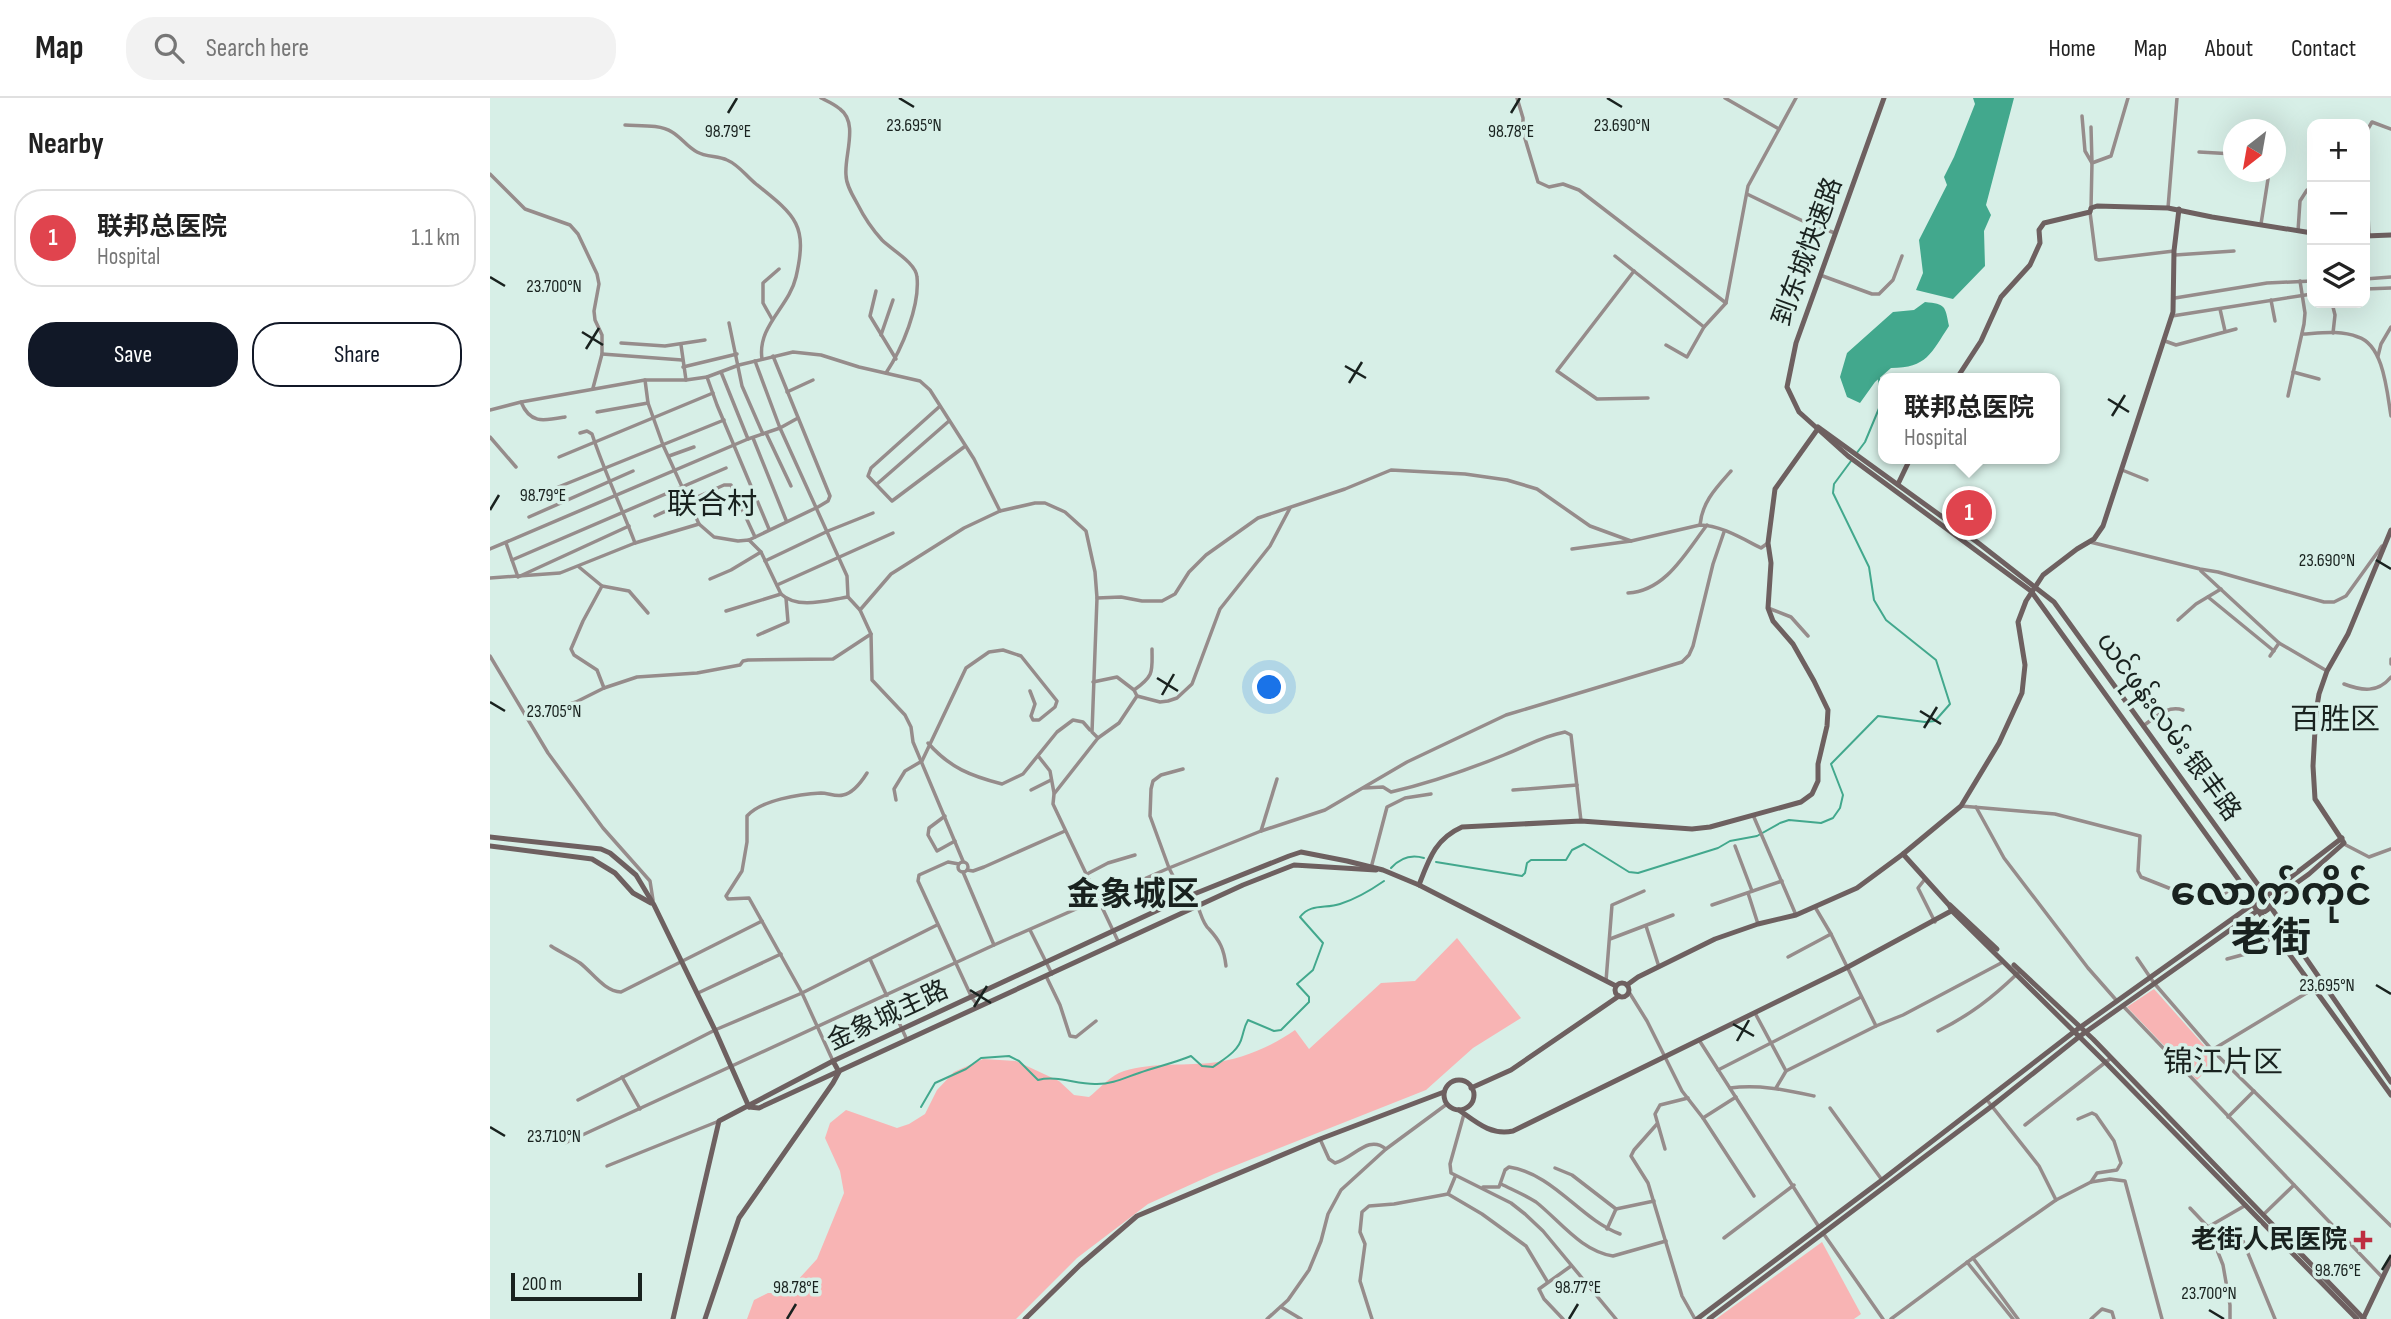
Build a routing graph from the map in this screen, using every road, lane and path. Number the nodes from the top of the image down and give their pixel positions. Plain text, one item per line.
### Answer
1 (821, 98) edge
2 (1517, 98) edge
3 (1725, 98) edge
4 (1796, 98) edge
5 (1884, 98) edge
6 (2128, 98) edge
7 (2177, 98) edge
8 (2082, 116) dead end
9 (625, 125) dead end
10 (2370, 125) edge
11 (2091, 127) dead end
12 (1779, 129) junction
13 (2391, 129) edge
14 (2199, 152) dead end
15 (2223, 153) edge
16 (2092, 163) junction
17 (490, 174) edge
18 (2268, 182) edge
19 (2307, 190) dead end
20 (1747, 194) junction
21 (2168, 208) junction
22 (2179, 209) junction
23 (2090, 210) junction
24 (2261, 226) junction
25 (2298, 231) junction
26 (2307, 232) edge
27 (1835, 233) junction
28 (2391, 235) edge
29 (2370, 236) edge
30 (2234, 251) dead end
31 (2175, 253) junction
32 (1615, 256) dead end
33 (1902, 256) dead end
34 (779, 270) dead end
35 (1634, 271) junction
36 (1820, 275) junction
37 (2391, 277) edge
38 (2370, 279) edge
39 (2300, 281) junction
40 (2307, 281) edge
41 (2391, 288) edge
42 (2370, 289) edge
43 (876, 291) dead end
44 (2307, 294) edge
45 (2302, 295) junction
46 (2175, 298) junction
47 (893, 300) dead end
48 (2271, 300) junction
49 (1726, 303) junction
50 (2220, 308) junction
51 (2333, 308) edge
52 (2172, 316) junction
53 (772, 319) junction
54 (2275, 321) dead end
55 (729, 323) dead end
56 (1704, 327) junction
57 (2391, 327) edge
58 (2236, 329) dead end
59 (2225, 331) junction
60 (2333, 333) junction
61 (2302, 334) junction
62 (881, 335) junction
63 (705, 340) dead end
64 (2165, 341) junction
65 (621, 343) dead end
66 (681, 345) junction
67 (1666, 345) dead end
68 (602, 354) junction
69 (737, 354) junction
70 (773, 356) junction
71 (2378, 356) junction
72 (762, 359) junction
73 (896, 359) junction
74 (682, 360) junction
75 (755, 361) junction
76 (739, 365) junction
77 (683, 368) junction
78 (721, 372) junction
79 (2293, 372) junction
80 (886, 373) junction
81 (1960, 373) edge
82 (707, 377) junction
83 (2319, 379) dead end
84 (645, 380) junction
85 (686, 380) junction
86 (813, 380) dead end
87 (593, 388) junction
88 (787, 392) junction
89 (713, 393) junction
90 (2288, 396) dead end
91 (1648, 397) dead end
92 (521, 402) junction
93 (648, 402) junction
94 (940, 406) junction
95 (2390, 406) edge
96 (490, 410) edge
97 (597, 412) dead end
98 (2391, 416) edge
99 (565, 417) dead end
100 (798, 418) junction
101 (1805, 418) junction
102 (654, 419) junction
103 (723, 420) junction
104 (949, 421) junction
105 (780, 428) junction
106 (1817, 430) junction
107 (580, 433) dead end
108 (765, 433) junction
109 (490, 438) edge
110 (751, 438) junction
111 (595, 444) junction
112 (663, 445) junction
113 (734, 445) junction
114 (694, 446) dead end
115 (964, 447) junction
116 (1849, 454) junction
117 (668, 456) junction
118 (559, 457) dead end
119 (1908, 464) edge
120 (516, 467) dead end
121 (726, 468) dead end
122 (604, 470) junction
123 (2122, 470) junction
124 (633, 471) dead end
125 (1731, 471) dead end
126 (676, 472) junction
127 (2147, 480) dead end
128 (611, 482) junction
129 (876, 484) junction
130 (790, 485) dead end
131 (1896, 487) junction
132 (682, 488) junction
133 (546, 492) dead end
134 (618, 496) junction
135 (687, 502) junction
136 (818, 507) junction
137 (1291, 507) junction
138 (1000, 511) junction
139 (624, 512) junction
140 (873, 513) dead end
141 (656, 516) dead end
142 (529, 517) dead end
143 (786, 520) junction
144 (699, 524) junction
145 (1700, 525) junction
146 (1707, 525) junction
147 (629, 526) junction
148 (769, 528) junction
149 (2391, 530) edge
150 (828, 531) junction
151 (1724, 532) junction
152 (893, 533) dead end
153 (755, 537) junction
154 (2387, 539) junction
155 (749, 540) junction
156 (1631, 541) junction
157 (506, 542) junction
158 (635, 542) junction
159 (2090, 542) junction
160 (1768, 543) junction
161 (490, 549) edge
162 (1572, 549) dead end
163 (761, 552) junction
164 (838, 556) junction
165 (512, 561) junction
166 (765, 561) junction
167 (579, 567) junction
168 (2200, 569) junction
169 (518, 577) junction
170 (490, 579) edge
171 (710, 579) dead end
172 (603, 586) junction
173 (777, 586) junction
174 (2033, 588) junction
175 (2221, 589) junction
176 (1629, 593) dead end
177 (781, 594) junction
178 (849, 597) junction
179 (2208, 597) junction
180 (786, 598) junction
181 (1097, 598) junction
182 (1768, 608) junction
183 (860, 610) junction
184 (726, 611) dead end
185 (648, 613) dead end
186 (2178, 620) dead end
187 (871, 634) junction
188 (758, 635) dead end
189 (1808, 636) dead end
190 (2279, 643) junction
191 (1152, 649) dead end
192 (2274, 651) junction
193 (490, 656) edge
194 (2270, 656) dead end
195 (2327, 671) junction
196 (2391, 677) edge
197 (1093, 682) junction
198 (2344, 684) dead end
199 (604, 688) junction
200 (1134, 690) junction
201 (1030, 691) dead end
202 (1137, 696) junction
203 (2183, 710) dead end
204 (527, 718) junction
205 (2143, 726) junction
206 (1091, 732) junction
207 (1098, 738) junction
208 (928, 743) junction
209 (1039, 757) junction
210 (922, 761) junction
211 (1183, 769) dead end
212 (867, 773) dead end
213 (1277, 779) dead end
214 (1051, 780) junction
215 (1577, 785) junction
216 (1359, 789) junction
217 (1031, 790) dead end
218 (1513, 790) dead end
219 (1054, 794) junction
220 (1431, 794) dead end
221 (896, 800) dead end
222 (1961, 806) junction
223 (1976, 807) junction
224 (1753, 815) junction
225 (945, 816) junction
226 (1581, 821) junction
227 (1065, 831) junction
228 (1261, 831) junction
229 (490, 837) edge
230 (955, 841) junction
231 (2342, 841) junction
232 (490, 846) edge
233 (1735, 846) dead end
234 (2391, 849) edge
235 (610, 853) junction
236 (1135, 855) dead end
237 (1903, 855) junction
238 (961, 863) junction
239 (604, 865) junction
240 (1371, 868) junction
241 (1170, 869) junction
242 (1252, 870) junction
243 (965, 871) junction
244 (1087, 874) junction
245 (1925, 879) junction
246 (1257, 880) junction
247 (1782, 881) junction
248 (2240, 882) junction
249 (1419, 885) junction
250 (1644, 891) dead end
251 (1750, 892) junction
252 (1184, 898) junction
253 (1097, 900) junction
254 (2267, 900) junction
255 (2253, 902) junction
256 (654, 905) junction
257 (1712, 905) dead end
258 (1197, 906) junction
259 (1815, 907) junction
260 (1952, 908) junction
261 (1190, 909) junction
262 (2258, 911) junction
263 (1673, 915) dead end
264 (1796, 915) junction
265 (762, 921) junction
266 (1935, 922) junction
267 (1758, 924) junction
268 (937, 925) junction
269 (1646, 926) junction
270 (1030, 930) junction
271 (1114, 933) junction
272 (1831, 934) junction
273 (2275, 935) junction
274 (1609, 939) junction
275 (1119, 943) junction
276 (995, 945) junction
277 (551, 946) dead end
278 (780, 954) junction
279 (1788, 957) dead end
280 (2137, 958) dead end
281 (870, 959) junction
282 (2227, 959) dead end
283 (2004, 961) junction
284 (683, 962) junction
285 (2176, 963) junction
286 (956, 964) junction
287 (1046, 964) junction
288 (1226, 966) dead end
289 (1659, 967) junction
290 (1846, 968) junction
291 (2019, 972) junction
292 (1049, 975) junction
293 (2152, 980) junction
294 (1606, 981) junction
295 (2323, 983) junction
296 (1616, 986) junction
297 (1628, 988) junction
298 (2314, 989) junction
299 (698, 993) junction
300 (803, 993) junction
301 (888, 996) junction
302 (1619, 996) junction
303 (1861, 997) junction
304 (972, 998) junction
305 (2120, 1003) junction
306 (979, 1007) junction
307 (1755, 1013) junction
308 (1096, 1021) dead end
309 (1876, 1026) junction
310 (817, 1029) junction
311 (715, 1030) junction
312 (903, 1030) junction
313 (1938, 1031) dead end
314 (2080, 1032) junction
315 (907, 1040) junction
316 (1699, 1040) junction
317 (1772, 1044) junction
318 (2368, 1049) junction
319 (2212, 1050) junction
320 (2361, 1054) junction
321 (1665, 1058) junction
322 (2109, 1060) junction
323 (833, 1061) junction
324 (731, 1066) junction
325 (1718, 1070) junction
326 (1786, 1071) junction
327 (839, 1072) junction
328 (622, 1077) junction
329 (2391, 1082) edge
330 (1471, 1088) junction
331 (1730, 1088) junction
332 (1776, 1088) junction
333 (2008, 1089) junction
334 (2254, 1091) junction
335 (1444, 1092) junction
336 (2391, 1095) edge
337 (1814, 1096) dead end
338 (1737, 1097) junction
339 (1688, 1098) junction
340 (578, 1100) dead end
341 (1987, 1100) junction
342 (1447, 1104) junction
343 (1992, 1106) junction
344 (749, 1107) junction
345 (1830, 1108) dead end
346 (640, 1109) junction
347 (1461, 1112) junction
348 (2228, 1117) junction
349 (1703, 1118) junction
350 (2078, 1119) dead end
351 (719, 1121) junction
352 (1657, 1124) junction
353 (2025, 1125) dead end
354 (1944, 1134) junction
355 (1320, 1139) junction
356 (1947, 1140) junction
357 (565, 1143) dead end
358 (1386, 1149) junction
359 (1665, 1149) dead end
360 (1914, 1156) junction
361 (1918, 1162) junction
362 (607, 1166) dead end
363 (1555, 1168) dead end
364 (1455, 1176) junction
365 (2225, 1180) junction
366 (2091, 1182) junction
367 (1884, 1183) junction
368 (1501, 1184) junction
369 (1794, 1185) junction
370 (2294, 1185) junction
371 (1480, 1187) junction
372 (1448, 1194) junction
373 (1754, 1196) dead end
374 (2056, 1200) junction
375 (1654, 1201) junction
376 (2246, 1205) junction
377 (1852, 1207) junction
378 (2190, 1208) dead end
379 (1616, 1209) junction
380 (2261, 1217) junction
381 (2391, 1226) edge
382 (1819, 1227) junction
383 (2208, 1227) junction
384 (1607, 1229) junction
385 (2238, 1229) dead end
386 (1620, 1234) dead end
387 (1823, 1234) junction
388 (1724, 1238) dead end
389 (1666, 1241) junction
390 (1973, 1258) junction
391 (2391, 1260) edge
392 (1967, 1262) junction
393 (1769, 1265) junction
394 (1571, 1266) junction
395 (1774, 1271) junction
396 (2383, 1278) junction
397 (1547, 1281) junction
398 (1732, 1292) junction
399 (1737, 1299) junction
400 (1281, 1307) junction
401 (673, 1319) edge
402 (705, 1319) edge
403 (1025, 1319) edge
404 (1267, 1319) edge
405 (1301, 1319) edge
406 (1373, 1319) edge
407 (1563, 1319) edge
408 (1616, 1319) edge
409 (1695, 1319) edge
410 (1710, 1319) edge
411 (1883, 1319) edge
412 (1891, 1319) edge
413 (2012, 1319) edge
414 (2018, 1319) edge
415 (2091, 1319) edge
416 (2114, 1319) edge
417 (2162, 1319) edge
418 (2230, 1319) edge
419 (2275, 1319) edge
420 (2357, 1319) edge
421 (2363, 1319) edge

1 - 73 street
2 - 49 street
3 - 12 street
4 - 12 street
5 - 27 main road, 到东城快速路
6 - 16 street
7 - 21 street
8 - 16 street
9 - 53 street
10 - 13 street
11 - 16 street
12 - 20 street
14 - 15 street
16 - 23 street
17 - 68 street
18 - 24 street
19 - 25 street
20 - 27 street
20 - 49 street
21 - 22 main road
21 - 23 main road
22 - 24 main road
22 - 31 main road
23 - 31 street
23 - 81 main road
24 - 25 main road
25 - 26 main road
27 - 36 main road, 到东城快速路
28 - 29 main road
30 - 31 street
31 - 46 main road
32 - 35 street
33 - 36 street
34 - 53 street
35 - 56 street
35 - 91 street
36 - 101 main road, 到东城快速路
37 - 38 street
39 - 40 street
39 - 45 street
39 - 46 street
41 - 42 street
43 - 62 street
44 - 45 street
45 - 48 street
45 - 61 street
46 - 52 main road
47 - 62 street
48 - 50 street
48 - 54 street
49 - 56 street
50 - 52 street
50 - 59 street
51 - 60 street
52 - 64 main road
53 - 72 street
55 - 69 street
56 - 67 street
57 - 71 street
58 - 59 street
59 - 64 street
60 - 61 street
60 - 71 street
61 - 79 street
62 - 73 street
63 - 66 street
64 - 123 main road
65 - 66 street
66 - 74 street
68 - 74 street
68 - 87 street
69 - 76 street
69 - 77 street
70 - 72 street
70 - 80 street
70 - 88 street
71 - 95 street
72 - 75 street
73 - 80 street
74 - 77 street
75 - 76 street
75 - 105 street
76 - 78 street
76 - 108 street
77 - 85 street
78 - 82 street
78 - 110 street
79 - 83 street
79 - 90 street
80 - 94 street
82 - 85 street
82 - 89 street
84 - 85 street
84 - 87 street
84 - 93 street
86 - 88 street
87 - 92 street
88 - 100 street
89 - 102 street
89 - 103 street
92 - 96 street
92 - 99 street
93 - 97 street
93 - 102 street
94 - 104 street
94 - 129 street
95 - 98 street
100 - 105 street
100 - 136 street
101 - 106 main road, 到东城快速路
101 - 116 main road, 到东城快速路
102 - 111 street
102 - 112 street
103 - 112 street
103 - 113 street
104 - 115 street
104 - 129 street
105 - 108 street
105 - 136 street
106 - 116 main road, 到东城快速路
106 - 160 main road
107 - 111 street
108 - 110 street
108 - 130 street
109 - 120 street
110 - 113 street
110 - 143 street
111 - 118 street
111 - 122 street
112 - 117 street
112 - 122 street
113 - 126 street
113 - 148 street
114 - 117 street
115 - 129 street
115 - 138 street
116 - 131 main road
117 - 126 street
119 - 131 main road
121 - 132 street
122 - 128 street
122 - 133 street
123 - 127 street
123 - 159 main road
124 - 128 street
125 - 145 street
126 - 132 street
126 - 134 street
128 - 134 street
128 - 142 street
131 - 174 main road
132 - 135 street
132 - 139 street
134 - 139 street
134 - 157 street
135 - 141 street
135 - 144 street
135 - 153 street
136 - 143 street
136 - 150 street
137 - 156 street
137 - 181 street
137 - 202 street
138 - 181 street
138 - 183 street
139 - 147 street
139 - 165 street
140 - 150 street
143 - 148 street
144 - 155 street
144 - 158 street
145 - 146 street
145 - 156 street
146 - 151 street
146 - 176 street
147 - 158 street
147 - 169 street
148 - 153 street
149 - 154 main road
150 - 164 street
150 - 166 street
151 - 160 street
151 - 216 street
152 - 164 street
153 - 155 street
154 - 168 street
154 - 195 main road
155 - 163 street
156 - 162 street
157 - 161 street
157 - 165 street
158 - 167 street
159 - 168 street
159 - 174 main road
160 - 182 main road
163 - 166 street
163 - 171 street
164 - 173 street
164 - 178 street
165 - 169 street
166 - 173 street
167 - 169 street
167 - 172 street
168 - 175 street
169 - 170 street
172 - 185 street
172 - 199 street
173 - 177 street
174 - 205 main road, ယင်ဖုန်းလမ်း 银丰路
174 - 222 main road
174 - 248 main road, ယင်ဖုန်းလမ်း 银丰路
175 - 179 street
175 - 190 street
177 - 180 street
177 - 184 street
178 - 180 street
178 - 183 street
179 - 186 street
179 - 192 street
180 - 188 street
181 - 197 street
182 - 189 street
182 - 224 main road
183 - 187 street
187 - 199 street
187 - 210 street
190 - 192 street
190 - 195 street
191 - 200 street
192 - 194 street
193 - 204 street
195 - 231 main road
196 - 198 street
197 - 200 street
197 - 206 street
199 - 204 street
200 - 202 street
201 - 208 street
202 - 207 street
203 - 205 street
204 - 256 street
205 - 254 main road, ယင်ဖုန်းလမ်း 银丰路
206 - 207 street
206 - 209 street
207 - 219 street
208 - 209 street
208 - 210 street
209 - 214 street
210 - 221 street
210 - 225 street
211 - 241 street
212 - 265 street
213 - 228 street
214 - 217 street
214 - 219 street
215 - 216 street
215 - 218 street
215 - 226 street
216 - 228 street
219 - 227 street
220 - 240 street
222 - 223 street
222 - 237 main road
223 - 248 street
223 - 305 street
224 - 226 main road
224 - 247 street
225 - 230 street
225 - 230 street
226 - 249 main road
227 - 243 street
227 - 244 street
228 - 241 street
229 - 235 main road
230 - 238 street
231 - 234 street
231 - 254 main road
232 - 239 main road
233 - 251 street
235 - 239 main road
235 - 256 main road
236 - 244 street
237 - 245 main road
237 - 259 main road
238 - 243 street
238 - 243 street
238 - 268 street
239 - 256 main road
240 - 242 main road, 金象城主路
240 - 246 main road, 金象城主路
240 - 249 main road, 金象城主路
241 - 252 street
241 - 253 street
242 - 246 main road
242 - 252 main road, 金象城主路
243 - 276 street
244 - 253 street
245 - 260 main road
245 - 266 street
246 - 258 main road, 金象城主路
247 - 251 street
247 - 264 street
248 - 255 main road, ယင်ဖုန်းလမ်း 银丰路
249 - 294 main road, 金象城主路
250 - 274 street
251 - 257 street
251 - 267 street
252 - 261 street
252 - 271 main road, 金象城主路
253 - 270 street
253 - 271 street
254 - 255 main road
254 - 262 main road
254 - 295 main road, ယင်ဖုန်းလမ်း 银丰路
255 - 262 main road, ယင်ဖုန်းလမ်း 银丰路
255 - 285 main road
256 - 284 main road
258 - 261 main road, 金象城主路
258 - 288 street
259 - 264 main road
259 - 272 street
260 - 266 main road
260 - 283 main road
260 - 291 main road
261 - 275 main road, 金象城主路
262 - 273 main road, ယင်ဖုန်းလမ်း 银丰路
262 - 285 main road
263 - 269 street
264 - 267 main road
265 - 278 street
265 - 284 street
266 - 290 main road
267 - 289 main road
268 - 281 street
268 - 286 street
269 - 274 street
269 - 289 street
270 - 276 street
270 - 287 street
271 - 275 street
271 - 287 main road, 金象城主路
272 - 279 street
272 - 290 street
273 - 282 street
273 - 298 main road, ယင်ဖုန်းလမ်း 银丰路
274 - 294 street
275 - 292 main road, 金象城主路
276 - 286 street
277 - 284 street
278 - 299 street
278 - 300 street
280 - 293 street
281 - 300 street
281 - 301 street
283 - 291 main road
283 - 309 street
284 - 299 main road
285 - 293 main road
286 - 301 street
286 - 304 street
287 - 292 street
287 - 304 main road, 金象城主路
289 - 297 main road
290 - 303 street
290 - 307 main road
291 - 313 street
291 - 314 main road
292 - 306 main road, 金象城主路
292 - 308 street
293 - 305 main road
293 - 319 street
294 - 296 main road, 金象城主路
295 - 298 street
295 - 318 main road, ယင်ဖုန်းလမ်း 银丰路
296 - 297 main road
296 - 302 main road
297 - 302 main road
297 - 321 street
298 - 319 street
298 - 320 main road, ယင်ဖုန်းလမ်း 银丰路
299 - 311 main road
300 - 310 street
300 - 311 street
301 - 310 street
301 - 312 street
302 - 330 main road
303 - 309 street
303 - 317 street
304 - 306 street
304 - 312 main road, 金象城主路
305 - 314 main road
305 - 348 street
306 - 315 main road, 金象城主路
307 - 316 main road
307 - 317 street
309 - 326 street
310 - 323 street
310 - 324 street
311 - 324 main road
311 - 328 street
312 - 315 street
312 - 323 main road, 金象城主路
314 - 322 main road
314 - 333 main road
315 - 327 main road, 金象城主路
316 - 321 main road
316 - 325 street
317 - 325 street
317 - 326 street
318 - 320 main road
318 - 329 main road, ယင်ဖုန်းလမ်း 银丰路
319 - 334 street
320 - 336 main road, ယင်ဖုန်းလမ်း 银丰路
321 - 339 street
321 - 347 main road
322 - 353 street
322 - 365 main road
323 - 327 main road
323 - 344 main road, 金象城主路
324 - 344 main road
324 - 346 street
325 - 331 street
326 - 332 street
327 - 344 main road, 金象城主路
327 - 402 main road
328 - 340 street
328 - 346 street
330 - 335 main road
330 - 347 main road
331 - 332 street
331 - 338 street
332 - 337 street
333 - 341 main road
333 - 343 main road
334 - 348 street
334 - 381 street
335 - 342 main road
335 - 355 main road
338 - 349 street
338 - 369 street
339 - 349 street
339 - 352 street
341 - 343 street
341 - 354 main road
342 - 347 main road
342 - 358 street
343 - 356 main road
343 - 374 street
344 - 351 main road
345 - 367 street
346 - 357 street
347 - 364 street
348 - 370 street
349 - 373 street
350 - 366 street
351 - 362 street
351 - 401 main road
352 - 359 street
352 - 375 street
354 - 356 main road
354 - 360 main road
355 - 358 street
355 - 403 main road
356 - 361 main road
358 - 400 street
360 - 361 main road
360 - 367 main road
361 - 367 main road
363 - 379 street
364 - 371 street
364 - 372 street
365 - 376 main road
365 - 380 main road
366 - 374 street
366 - 417 street
367 - 377 main road
368 - 371 street
368 - 384 street
368 - 389 street
369 - 382 street
369 - 388 street
370 - 380 street
370 - 396 street
371 - 394 street
372 - 397 street
372 - 406 street
374 - 390 street
375 - 379 street
375 - 389 street
376 - 380 main road
376 - 383 street
377 - 382 main road
377 - 387 main road
378 - 383 street
379 - 384 street
380 - 420 main road
380 - 421 main road
382 - 387 street
382 - 393 main road
383 - 418 street
384 - 386 street
385 - 419 street
387 - 395 main road
387 - 411 street
389 - 409 street
390 - 392 street
390 - 414 street
391 - 396 main road
392 - 412 street
392 - 413 street
393 - 395 main road
393 - 398 main road
394 - 397 street
394 - 408 street
395 - 399 main road
396 - 421 main road
397 - 407 street
398 - 399 main road
398 - 409 main road
399 - 410 main road
400 - 404 street
400 - 405 street
415 - 416 street

